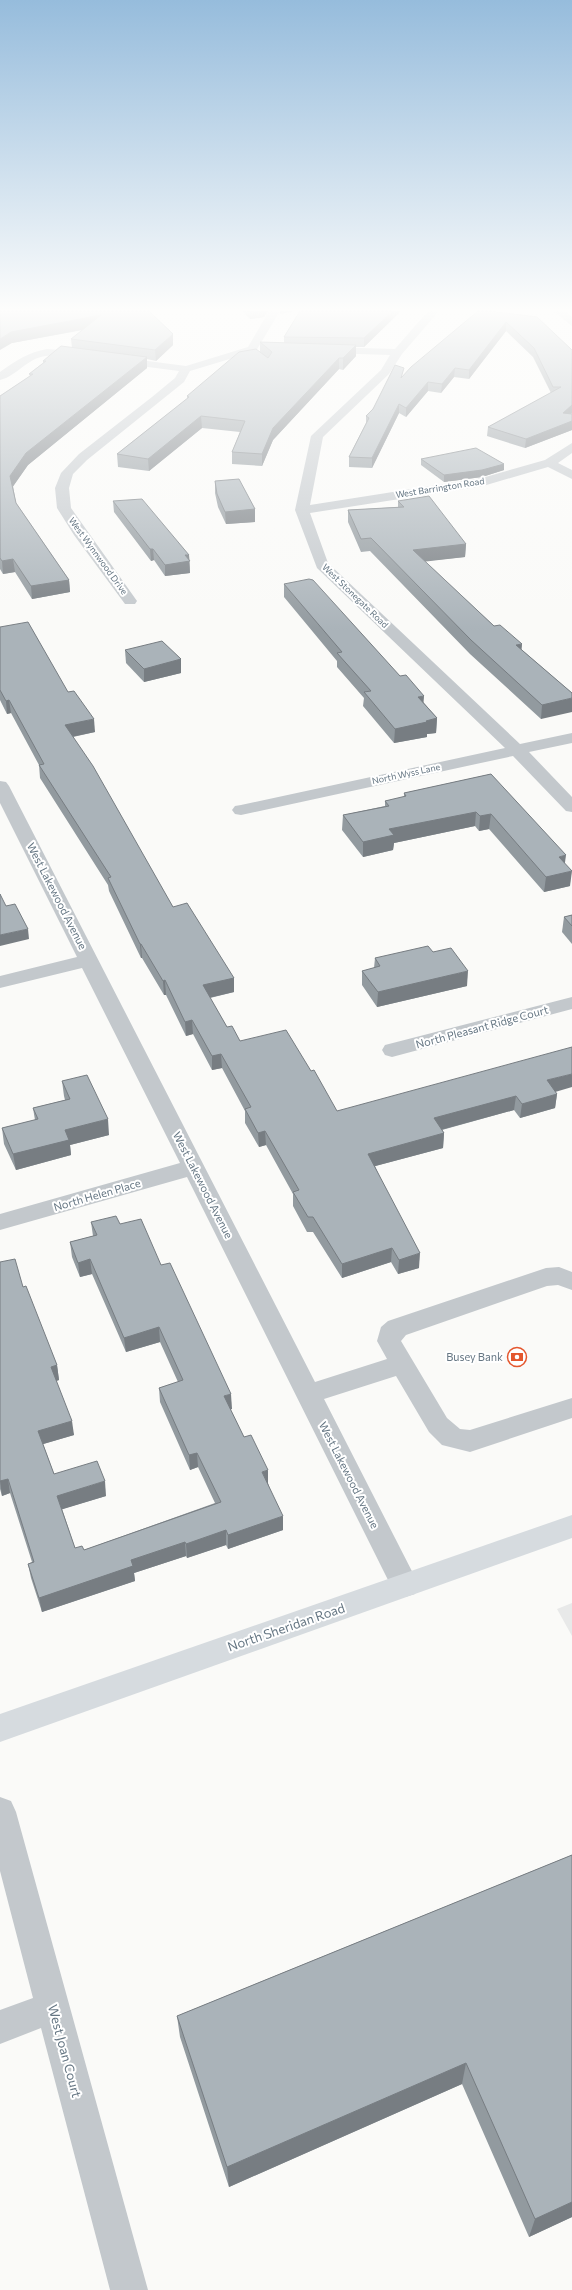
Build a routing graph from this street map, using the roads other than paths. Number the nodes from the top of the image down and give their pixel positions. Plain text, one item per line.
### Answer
1 (133, 418) edge
2 (336, 418) edge
3 (572, 447) edge
4 (548, 463) junction
5 (572, 475) edge
6 (302, 510) junction
7 (130, 601) dead end
8 (572, 738) edge
9 (518, 750) junction
10 (0, 786) edge
11 (572, 807) edge
12 (241, 810) dead end
13 (89, 960) junction
14 (0, 982) edge
15 (572, 1003) edge
16 (392, 1050) dead end
17 (194, 1167) junction
18 (0, 1222) edge
19 (572, 1281) edge
20 (402, 1364) junction
21 (308, 1394) junction
22 (572, 1408) edge
23 (572, 1526) edge
24 (405, 1585) junction
25 (0, 1728) edge
26 (0, 1812) edge
27 (53, 2007) junction
28 (0, 2027) edge
29 (129, 2290) edge

1 - 7 street, West Wynnwood Drive
2 - 6 street
3 - 4 street, West Barrington Road
4 - 5 street
4 - 6 street, West Barrington Road
6 - 9 street, West Stonegate Road
8 - 9 street, North Wyss Lane
9 - 11 street, West Stonegate Road
9 - 12 street, North Wyss Lane
10 - 13 street, West Lakewood Avenue
13 - 14 street
13 - 17 street, West Lakewood Avenue
15 - 16 street, North Pleasant Ridge Court
17 - 18 street, North Helen Place
17 - 21 street, West Lakewood Avenue
19 - 20 street
20 - 21 street
20 - 22 street
21 - 24 street, West Lakewood Avenue
23 - 24 main road, North Sheridan Road
24 - 25 main road, North Sheridan Road
26 - 27 street, West Joan Court
27 - 28 street
27 - 29 street, West Joan Court

